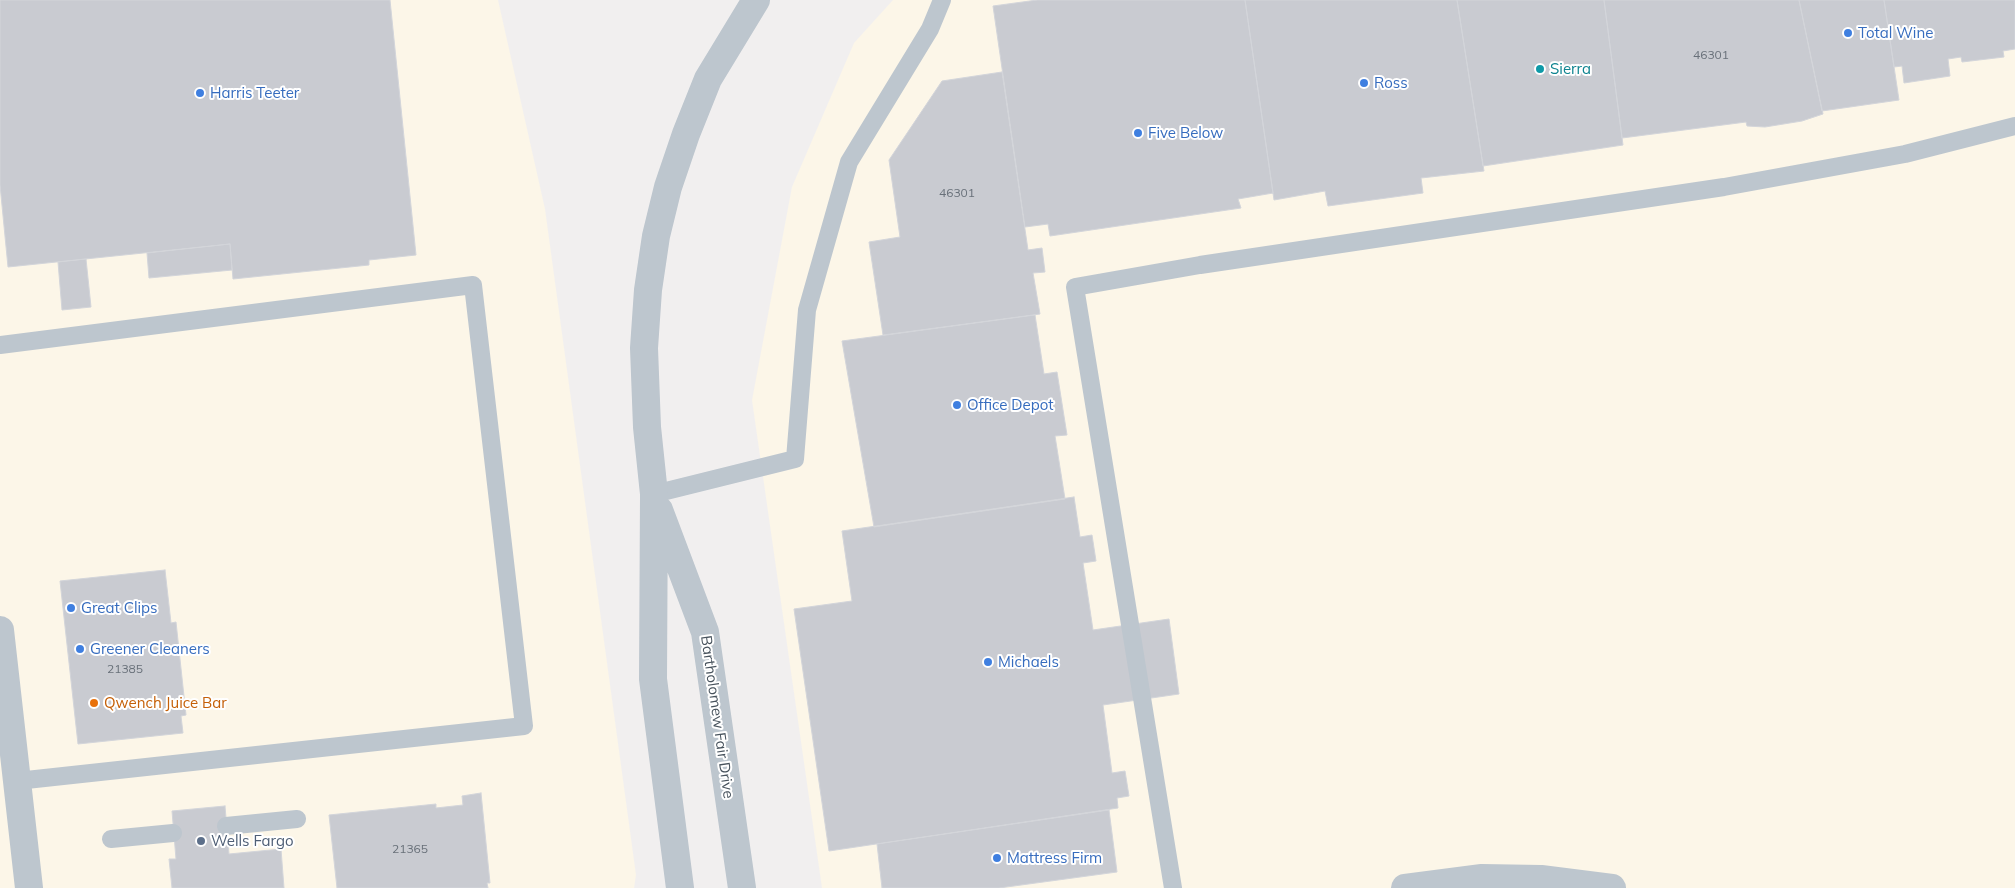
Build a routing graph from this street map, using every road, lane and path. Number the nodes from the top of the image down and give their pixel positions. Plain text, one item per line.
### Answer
1 (756, 0) edge
2 (942, 0) edge
3 (2015, 126) edge
4 (0, 345) edge
5 (654, 494) junction
6 (0, 630) edge
7 (9, 782) edge
8 (297, 819) dead end
9 (226, 826) dead end
10 (173, 833) dead end
11 (111, 839) dead end
12 (29, 888) edge
13 (680, 888) edge
14 (742, 888) edge
15 (1173, 888) edge
16 (1405, 888) edge
17 (1612, 888) edge

1 - 5 street, Bartholomew Fair Drive
2 - 5 lane
3 - 15 lane
4 - 7 lane
5 - 13 street, Bartholomew Fair Drive
5 - 14 street, Bartholomew Fair Drive
6 - 7 street
7 - 12 street
8 - 9 lane
10 - 11 lane
16 - 17 street

